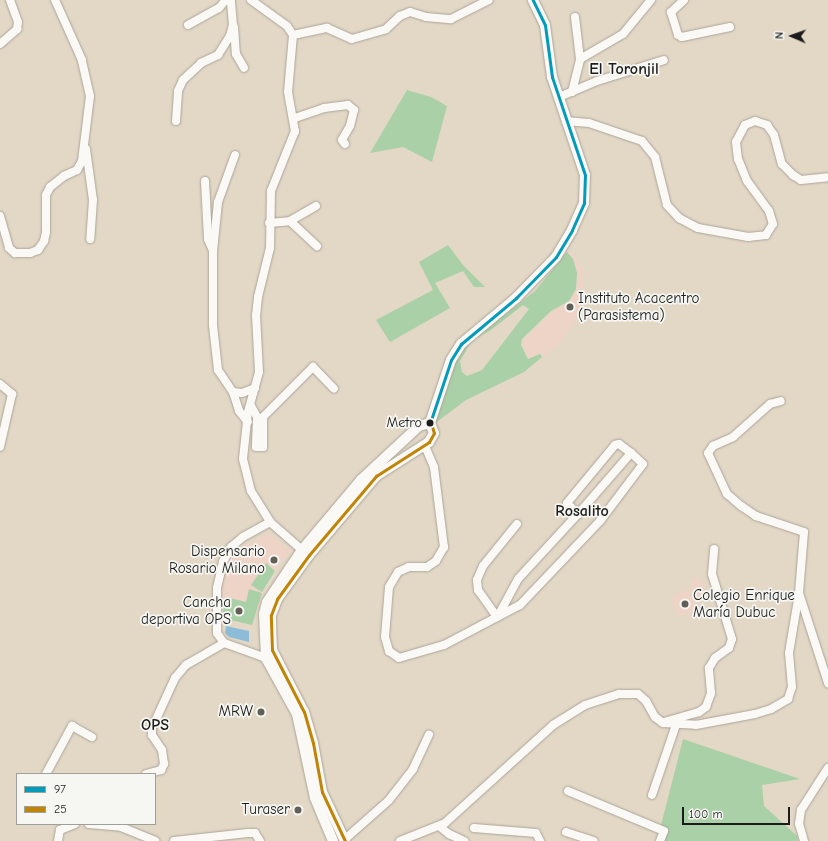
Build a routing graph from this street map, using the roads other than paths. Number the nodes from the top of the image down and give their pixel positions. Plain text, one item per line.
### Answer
1 (10, 0) edge
2 (55, 0) edge
3 (226, 0) edge
4 (231, 0) edge
5 (252, 0) edge
6 (489, 0) edge
7 (533, 0) edge
8 (650, 0) edge
9 (684, 0) edge
10 (575, 17) dead end
11 (188, 24) dead end
12 (233, 25) junction
13 (730, 27) dead end
14 (293, 35) junction
15 (0, 44) edge
16 (580, 59) junction
17 (664, 60) dead end
18 (244, 68) dead end
19 (572, 92) junction
20 (559, 98) junction
21 (294, 118) junction
22 (176, 121) dead end
23 (566, 121) junction
24 (85, 144) junction
25 (345, 144) dead end
26 (235, 155) dead end
27 (828, 177) edge
28 (205, 181) dead end
29 (316, 206) dead end
30 (0, 216) edge
31 (290, 221) junction
32 (269, 223) junction
33 (90, 239) dead end
34 (317, 246) dead end
35 (213, 251) junction
36 (0, 384) edge
37 (255, 388) junction
38 (334, 389) dead end
39 (233, 392) junction
40 (781, 401) dead end
41 (251, 406) junction
42 (248, 422) junction
43 (430, 423) junction
44 (415, 430) junction
45 (427, 444) junction
46 (0, 447) edge
47 (631, 453) junction
48 (578, 514) junction
49 (270, 522) junction
50 (517, 524) dead end
51 (714, 549) dead end
52 (302, 550) junction
53 (799, 593) junction
54 (497, 617) junction
55 (224, 644) junction
56 (266, 658) junction
57 (828, 683) edge
58 (663, 722) junction
59 (676, 725) junction
60 (429, 734) dead end
61 (92, 737) dead end
62 (828, 768) edge
63 (47, 773) edge
64 (150, 773) edge
65 (568, 791) dead end
66 (652, 795) dead end
67 (72, 825) edge
68 (100, 825) edge
69 (439, 826) junction
70 (474, 828) dead end
71 (566, 832) dead end
72 (58, 839) edge
73 (155, 841) edge
74 (174, 841) edge
75 (260, 841) edge
76 (333, 841) edge
77 (344, 841) edge
78 (400, 841) edge
79 (464, 841) edge
80 (540, 841) edge
81 (594, 841) edge
82 (660, 841) edge
83 (804, 841) edge

1 - 15 street
2 - 24 street
3 - 11 street
4 - 12 street
5 - 14 street
6 - 14 street
7 - 20 street
8 - 16 street
9 - 13 street
10 - 16 street
12 - 18 street
12 - 22 street
14 - 21 street
16 - 19 street
17 - 19 street
19 - 20 street
20 - 23 street
21 - 25 street
21 - 32 street
23 - 27 street
23 - 43 street
24 - 30 street
24 - 33 street
26 - 35 street
28 - 35 street
29 - 31 street
31 - 32 street
31 - 34 street
32 - 37 street
35 - 39 street
36 - 46 street
37 - 39 street
37 - 41 street
38 - 41 street
39 - 42 street
40 - 53 street
41 - 42 street
42 - 49 street
43 - 44 street
43 - 45 street
44 - 45 street
44 - 52 street
45 - 54 street
45 - 77 street
47 - 48 street
47 - 48 street
47 - 54 street
48 - 54 street
49 - 52 street
49 - 55 street
50 - 54 street
51 - 58 street
52 - 56 street
53 - 57 street
53 - 59 street
55 - 56 street
55 - 64 street
56 - 76 street
58 - 59 street
58 - 69 street
59 - 66 street
60 - 77 street
61 - 63 street
62 - 83 street
65 - 82 street
67 - 72 street
68 - 73 street
69 - 78 street
69 - 79 street
70 - 80 street
71 - 81 street
74 - 75 street

